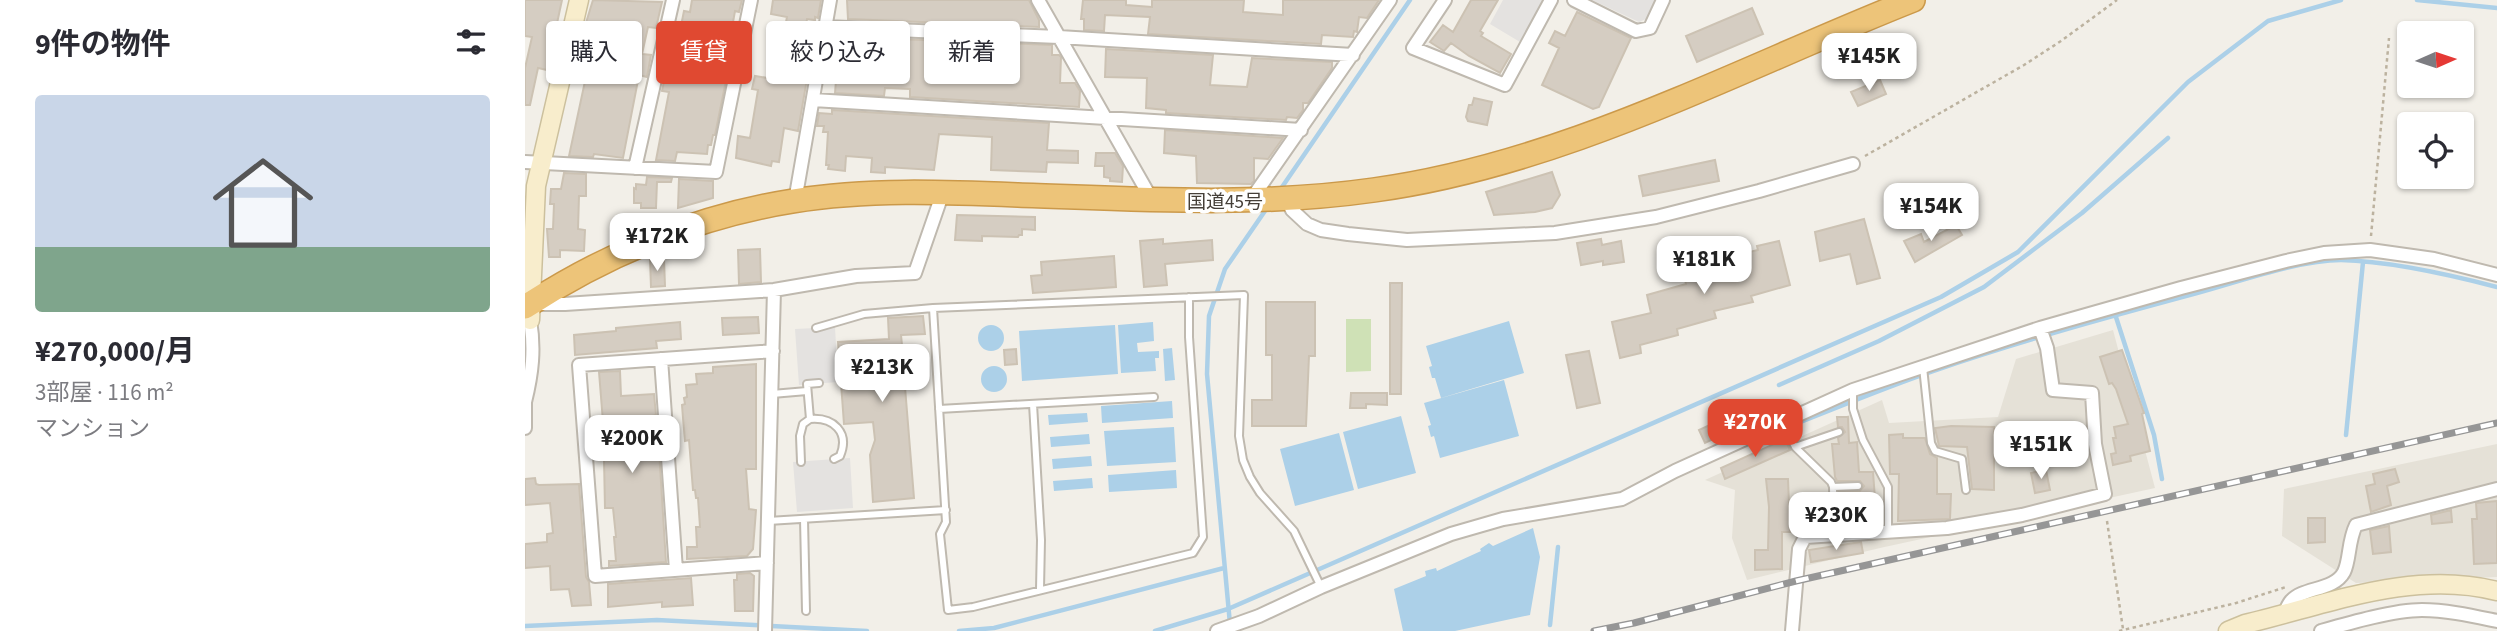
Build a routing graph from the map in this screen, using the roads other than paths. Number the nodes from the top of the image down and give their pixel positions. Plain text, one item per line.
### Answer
1 (579, 0) edge
2 (673, 0) edge
3 (751, 0) edge
4 (830, 0) edge
5 (1038, 0) edge
6 (1390, 0) edge
7 (1445, 0) edge
8 (1551, 0) edge
9 (1574, 0) edge
10 (1663, 0) edge
11 (1913, 0) edge
12 (826, 21) edge
13 (910, 31) edge
14 (1059, 37) junction
15 (1353, 55) junction
16 (816, 84) edge
17 (813, 100) junction
18 (1105, 116) junction
19 (1301, 130) junction
20 (533, 163) edge
21 (1853, 164) road end
22 (635, 168) junction
23 (943, 192) junction
24 (1152, 200) junction
25 (796, 201) junction
26 (1270, 201) junction
27 (2497, 275) edge
28 (774, 290) junction
29 (1189, 297) junction
30 (528, 308) edge
31 (933, 308) junction
32 (816, 328) dead end
33 (2040, 329) junction
34 (525, 348) edge
35 (773, 351) junction
36 (661, 359) junction
37 (1923, 366) junction
38 (820, 383) dead end
39 (1853, 390) junction
40 (807, 391) junction
41 (772, 394) junction
42 (1154, 397) dead end
43 (525, 402) edge
44 (1033, 404) junction
45 (939, 409) junction
46 (810, 419) junction
47 (1782, 421) junction
48 (525, 428) edge
49 (1839, 432) dead end
50 (1795, 447) junction
51 (834, 459) dead end
52 (801, 461) dead end
53 (1859, 486) dead end
54 (1833, 487) junction
55 (2497, 489) edge
56 (1966, 490) dead end
57 (946, 509) junction
58 (804, 519) junction
59 (768, 522) junction
60 (1888, 532) junction
61 (1834, 535) junction
62 (767, 563) junction
63 (676, 570) junction
64 (1321, 587) junction
65 (1040, 589) junction
66 (2497, 590) edge
67 (806, 611) dead end
68 (2283, 615) junction
69 (2497, 621) edge
70 (765, 631) edge
71 (1219, 631) edge
72 (1792, 631) edge
73 (2228, 631) edge
74 (2321, 631) edge

1 - 20 street
2 - 22 street
3 - 22 street
4 - 12 street
5 - 14 street
6 - 15 street
7 - 8 street
9 - 10 street
11 - 26 highway, 国道45号
13 - 14 street
14 - 15 street
14 - 18 street
15 - 19 street
16 - 17 street
17 - 18 street
17 - 25 street
18 - 19 street
18 - 24 street
19 - 26 street
20 - 22 street
20 - 30 street
21 - 26 street
23 - 24 highway, 国道45号
23 - 25 highway, 国道45号
23 - 28 street
24 - 26 highway, 国道45号
25 - 30 highway, 国道45号
27 - 33 street
28 - 30 street
28 - 35 street
29 - 31 lane
29 - 64 lane
29 - 65 lane
30 - 34 street
30 - 43 street
31 - 32 lane
31 - 45 lane
33 - 37 street
33 - 60 street
35 - 36 street
35 - 41 street
36 - 63 street
36 - 63 street
37 - 39 street
37 - 56 lane
38 - 40 lane
39 - 47 street
39 - 60 lane
40 - 41 lane
40 - 46 lane
41 - 59 street
42 - 44 lane
43 - 48 street
44 - 45 lane
44 - 65 lane
45 - 57 lane
46 - 51 lane
46 - 52 lane
47 - 50 lane
47 - 64 street
49 - 50 lane
50 - 54 lane
53 - 54 lane
54 - 61 lane
55 - 68 street
57 - 58 lane
57 - 65 lane
58 - 59 lane
58 - 67 lane
59 - 62 street
60 - 61 street
61 - 72 street
62 - 63 street
62 - 70 street
64 - 71 street
66 - 68 street
68 - 73 street
69 - 74 street

